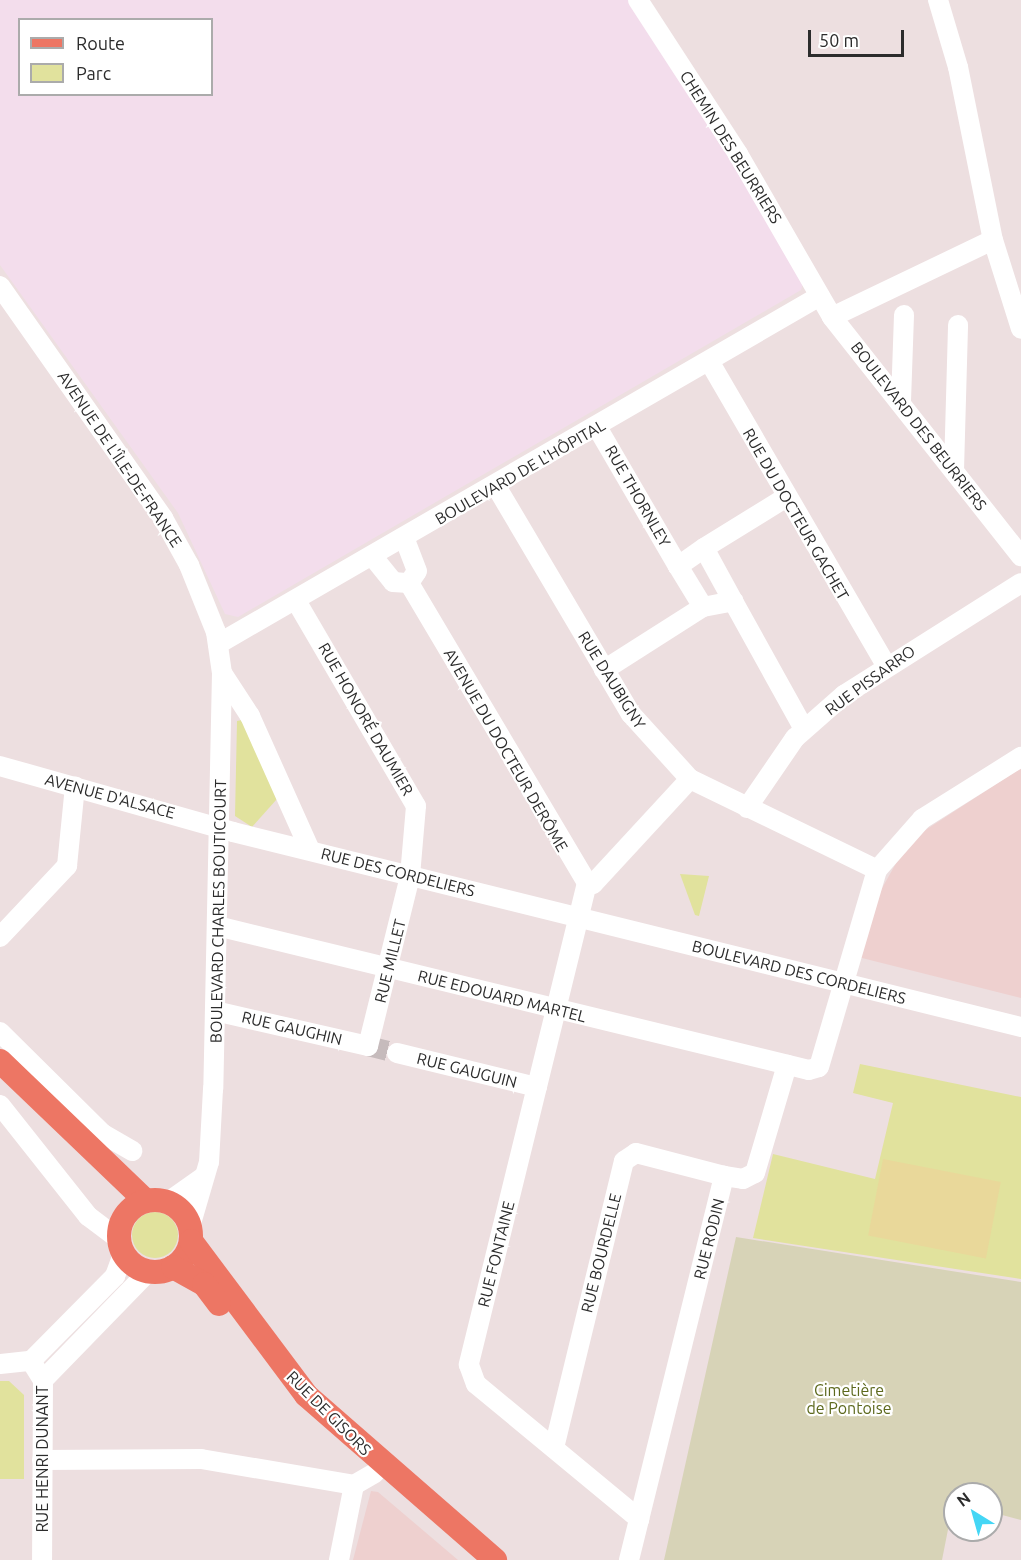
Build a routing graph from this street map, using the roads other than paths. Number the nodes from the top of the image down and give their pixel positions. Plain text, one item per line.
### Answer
1 (638, 0) edge
2 (938, 0) edge
3 (993, 240) junction
4 (0, 286) edge
5 (820, 296) junction
6 (904, 315) dead end
7 (832, 317) junction
8 (958, 325) dead end
9 (1021, 329) edge
10 (709, 361) junction
11 (901, 401) junction
12 (597, 427) junction
13 (954, 470) junction
14 (496, 486) junction
15 (785, 498) junction
16 (405, 539) junction
17 (704, 548) junction
18 (1021, 556) edge
19 (373, 557) junction
20 (678, 566) junction
21 (1021, 583) edge
22 (409, 584) junction
23 (733, 601) junction
24 (297, 602) junction
25 (703, 607) junction
26 (218, 644) junction
27 (886, 666) junction
28 (604, 670) junction
29 (222, 673) junction
30 (804, 729) junction
31 (1021, 757) edge
32 (0, 766) edge
33 (690, 779) junction
34 (75, 786) junction
35 (747, 808) junction
36 (219, 827) junction
37 (310, 850) junction
38 (877, 870) junction
39 (410, 876) junction
40 (587, 883) junction
41 (577, 917) junction
42 (217, 926) junction
43 (0, 937) edge
44 (390, 968) junction
45 (842, 983) junction
46 (554, 1008) junction
47 (215, 1011) junction
48 (1021, 1027) edge
49 (0, 1032) edge
50 (368, 1046) joint
51 (397, 1053) tunnel mouth
52 (0, 1061) edge
53 (787, 1065) junction
54 (0, 1077) edge
55 (537, 1087) junction
56 (0, 1105) edge
57 (96, 1142) junction
58 (132, 1151) dead end
59 (724, 1176) junction
60 (202, 1178) junction
61 (157, 1202) junction
62 (190, 1234) junction
63 (121, 1238) junction
64 (173, 1267) junction
65 (148, 1272) junction
66 (31, 1361) junction
67 (0, 1364) edge
68 (43, 1380) junction
69 (554, 1448) junction
70 (42, 1460) junction
71 (365, 1479) junction
72 (639, 1519) junction
73 (42, 1560) edge
74 (339, 1560) edge
75 (478, 1560) edge
76 (495, 1560) edge
77 (629, 1560) edge

1 - 5 street, CHEMIN DES BEURRIERS
2 - 3 street
3 - 7 street
3 - 9 street
4 - 26 street, AVENUE DE L'ÎLE-DE-FRANCE
5 - 7 street, BOULEVARD DES BEURRIERS
5 - 10 street, BOULEVARD DE L'HÔPITAL
6 - 11 street
7 - 11 street, BOULEVARD DES BEURRIERS
8 - 13 street
10 - 12 street, BOULEVARD DE L'HÔPITAL
10 - 15 street, RUE DU DOCTEUR GACHET
11 - 13 street, BOULEVARD DES BEURRIERS
12 - 14 street, BOULEVARD DE L'HÔPITAL
12 - 20 street, RUE THORNLEY
13 - 18 street, BOULEVARD DES BEURRIERS
14 - 16 street, BOULEVARD DE L'HÔPITAL
14 - 28 street, RUE DAUBIGNY
15 - 17 street, RUE THORNLEY
15 - 27 street, RUE DU DOCTEUR GACHET
16 - 19 street, BOULEVARD DE L'HÔPITAL
16 - 22 street
17 - 20 street, RUE THORNLEY
17 - 23 street
19 - 22 street
19 - 24 street, BOULEVARD DE L'HÔPITAL
20 - 25 street, RUE THORNLEY
21 - 27 street, RUE PISSARRO
22 - 40 street, AVENUE DU DOCTEUR DERÔME
23 - 25 street
23 - 30 street
24 - 26 street, BOULEVARD DE L'HÔPITAL
24 - 39 street, RUE HONORÉ DAUMIER
25 - 28 street
26 - 29 street, BOULEVARD CHARLES BOUTICOURT
27 - 30 street, RUE PISSARRO
28 - 33 street, RUE DAUBIGNY
29 - 36 street, BOULEVARD CHARLES BOUTICOURT
29 - 37 street
30 - 35 street, RUE PISSARRO
31 - 38 street
32 - 34 street, AVENUE D'ALSACE
33 - 35 street, RUE DAUBIGNY
33 - 40 street
34 - 36 street, AVENUE D'ALSACE
34 - 43 street
35 - 38 street, RUE DAUBIGNY
36 - 37 street, RUE DES CORDELIERS
36 - 42 street, BOULEVARD CHARLES BOUTICOURT
37 - 39 street, RUE DES CORDELIERS
38 - 45 street
39 - 41 street, RUE DES CORDELIERS
39 - 44 street, RUE MILLET
40 - 41 street
41 - 45 street, BOULEVARD DES CORDELIERS
41 - 46 street, RUE FONTAINE
42 - 44 street, RUE EDOUARD MARTEL
42 - 47 street, BOULEVARD CHARLES BOUTICOURT
44 - 46 street, RUE EDOUARD MARTEL
44 - 50 street, RUE MILLET
45 - 48 street, BOULEVARD DES CORDELIERS
45 - 53 street
46 - 53 street, RUE EDOUARD MARTEL
46 - 55 street, RUE FONTAINE
47 - 50 street, RUE GAUGHIN
47 - 60 street, BOULEVARD CHARLES BOUTICOURT
49 - 57 street
51 - 55 street, RUE GAUGUIN
52 - 57 main road, RUE DE GISORS
53 - 59 street, RUE RODIN
54 - 63 main road
55 - 69 street, RUE FONTAINE
56 - 63 street
57 - 58 street
57 - 61 main road, RUE DE GISORS
59 - 69 street, RUE BOURDELLE
59 - 72 street, RUE RODIN
60 - 61 street
60 - 62 street, BOULEVARD CHARLES BOUTICOURT
61 - 62 main road, RUE DE GISORS
61 - 63 main road
62 - 64 main road
62 - 76 main road, RUE DE GISORS
63 - 65 main road
63 - 66 street
64 - 65 main road
64 - 71 main road, RUE DE GISORS
65 - 68 street
66 - 67 street
66 - 68 street, RUE HENRI DUNANT
68 - 70 street, RUE HENRI DUNANT
69 - 72 street, RUE FONTAINE
70 - 71 street
70 - 73 street, RUE HENRI DUNANT
71 - 74 street
71 - 75 main road, RUE DE GISORS
72 - 77 street, RUE RODIN

